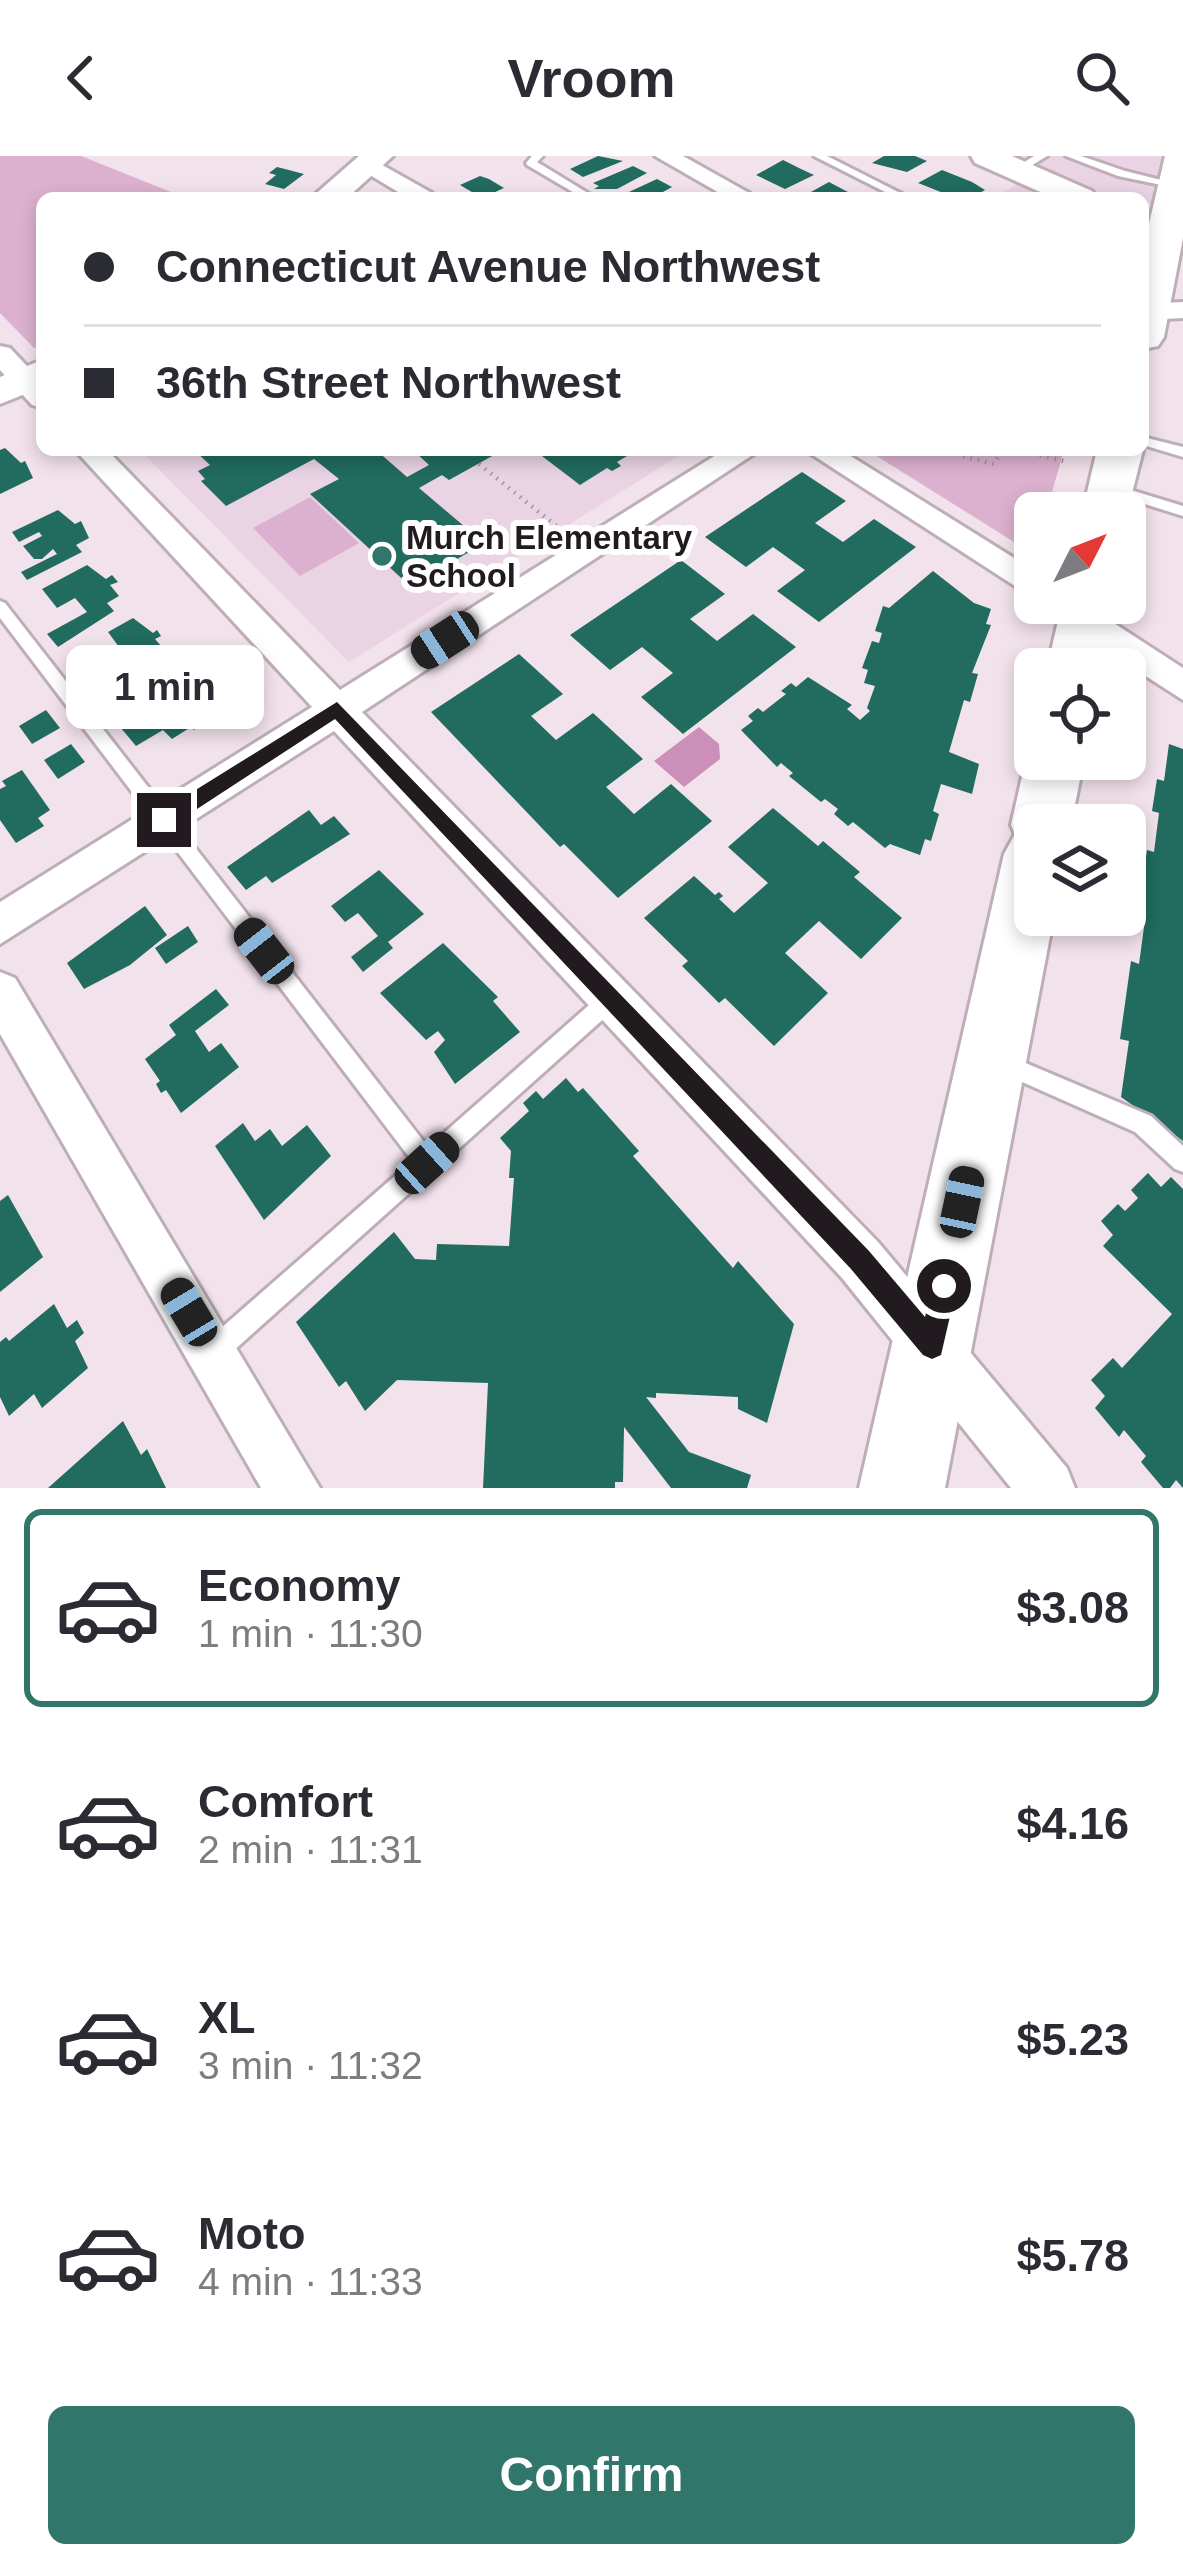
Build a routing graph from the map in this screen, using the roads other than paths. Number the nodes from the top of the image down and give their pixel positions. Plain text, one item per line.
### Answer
1 (538, 156) edge
2 (665, 156) edge
3 (819, 156) edge
4 (986, 156) edge
5 (1071, 156) edge
6 (373, 160) edge
7 (1029, 163) edge
8 (334, 192) edge
9 (416, 192) edge
10 (581, 192) edge
11 (734, 192) edge
12 (893, 192) edge
13 (1072, 192) edge
14 (1135, 192) edge
15 (1149, 443) edge
16 (1183, 452) edge
17 (96, 456) edge
18 (736, 456) edge
19 (829, 456) edge
20 (1112, 484) edge
21 (1183, 511) edge
22 (1014, 574) edge
23 (0, 607) edge
24 (1076, 624) edge
25 (1183, 686) edge
26 (337, 709) junction
27 (164, 820) junction
28 (0, 925) edge
29 (1018, 936) edge
30 (0, 993) edge
31 (612, 998) junction
32 (992, 1059) junction
33 (1183, 1160) edge
34 (427, 1163) junction
35 (932, 1346) junction
36 (212, 1352) junction
37 (292, 1488) edge
38 (902, 1488) edge
39 (1047, 1488) edge

1 - 10 lane
2 - 11 street
3 - 12 lane
4 - 7 street
5 - 14 lane
6 - 8 street
6 - 9 street
7 - 13 street
15 - 16 lane
17 - 26 street
18 - 26 street
19 - 22 street
20 - 21 lane
23 - 27 lane
24 - 25 street
26 - 27 street
26 - 31 street
27 - 28 street
27 - 34 lane
29 - 32 main road
30 - 36 street
31 - 34 lane
31 - 35 street
32 - 33 lane
32 - 35 main road
34 - 36 lane
35 - 38 main road
35 - 39 street
36 - 37 street

